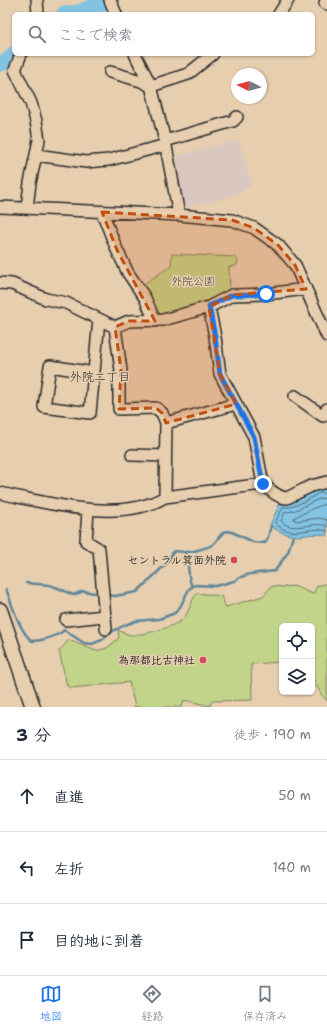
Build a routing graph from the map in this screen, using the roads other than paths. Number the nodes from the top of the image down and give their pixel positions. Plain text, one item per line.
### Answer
1 (37, 0) edge
2 (288, 0) edge
3 (38, 12) edge
4 (280, 12) edge
5 (20, 56) edge
6 (136, 56) edge
7 (210, 56) edge
8 (110, 72) dead end
9 (151, 86) junction
10 (237, 117) dead end
11 (166, 143) junction
12 (36, 155) junction
13 (0, 206) edge
14 (27, 208) junction
15 (102, 212) junction
16 (180, 215) junction
17 (0, 283) edge
18 (306, 288) junction
19 (209, 306) junction
20 (99, 320) junction
21 (155, 321) junction
22 (115, 327) junction
23 (327, 336) edge
24 (94, 373) junction
25 (295, 396) dead end
26 (236, 404) junction
27 (327, 409) edge
28 (166, 423) junction
29 (132, 455) dead end
30 (165, 456) junction
31 (327, 482) edge
32 (263, 484) junction
33 (0, 494) edge
34 (164, 497) junction
35 (88, 510) junction
36 (0, 610) edge
37 (104, 616) junction
38 (66, 620) dead end
39 (106, 629) dead end
40 (5, 639) edge
41 (33, 707) edge

1 - 3 street
2 - 4 street
5 - 12 street
6 - 9 street
7 - 9 street
8 - 9 street
9 - 11 street
10 - 11 street
11 - 12 street
11 - 16 street
12 - 14 street
13 - 14 street
14 - 15 street
15 - 16 street
15 - 21 street
16 - 18 street
17 - 20 street
18 - 19 street
18 - 23 street
19 - 21 street
19 - 26 street
20 - 22 street
20 - 24 street
21 - 22 street
22 - 28 street
24 - 24 street
25 - 27 street
26 - 28 street
26 - 32 street
28 - 30 street
29 - 30 street
30 - 34 street
31 - 32 street
32 - 34 street
33 - 35 street
34 - 35 street
35 - 37 street
36 - 40 main road
37 - 38 street
37 - 39 street
40 - 41 main road

